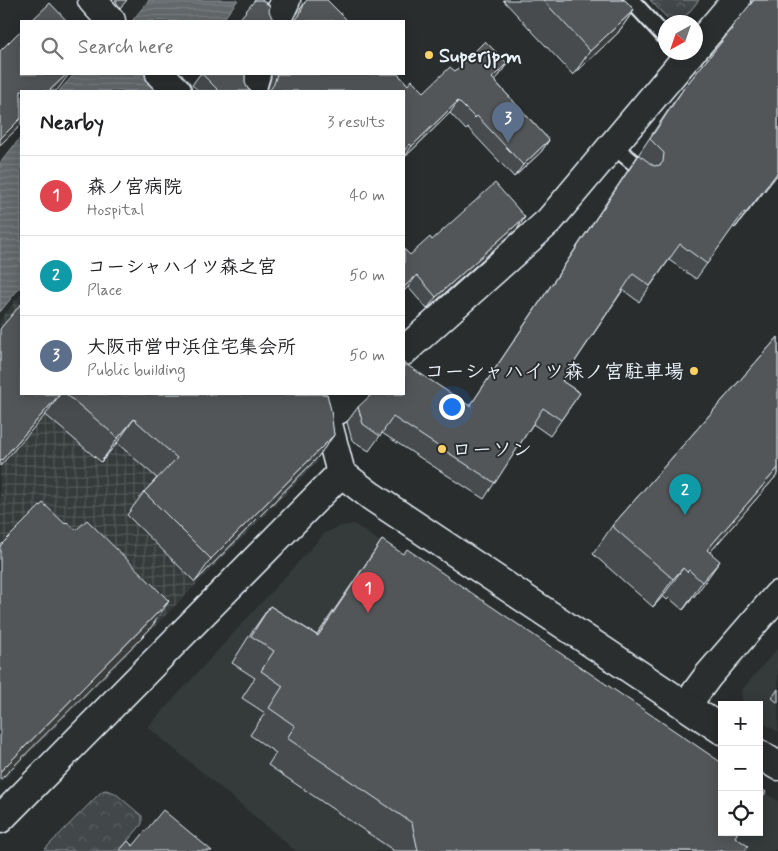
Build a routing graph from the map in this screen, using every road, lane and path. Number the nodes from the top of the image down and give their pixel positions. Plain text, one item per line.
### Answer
1 (92, 0) edge
2 (286, 0) edge
3 (630, 0) edge
4 (736, 0) edge
5 (110, 20) edge
6 (276, 20) edge
7 (658, 30) edge
8 (703, 36) edge
9 (682, 60) edge
10 (256, 75) edge
11 (251, 90) edge
12 (605, 154) junction
13 (645, 172) edge
14 (405, 350) edge
15 (355, 395) edge
16 (322, 403) edge
17 (341, 473) junction
18 (778, 594) edge
19 (686, 706) junction
20 (718, 727) edge
21 (763, 757) edge
22 (778, 766) edge
23 (0, 819) edge

1 - 5 street
2 - 6 street
3 - 7 lane
4 - 8 street
9 - 12 street
10 - 11 street
12 - 13 lane
12 - 14 street
15 - 16 street
16 - 17 street
17 - 19 street
17 - 23 street
18 - 19 street
19 - 20 street
21 - 22 street

